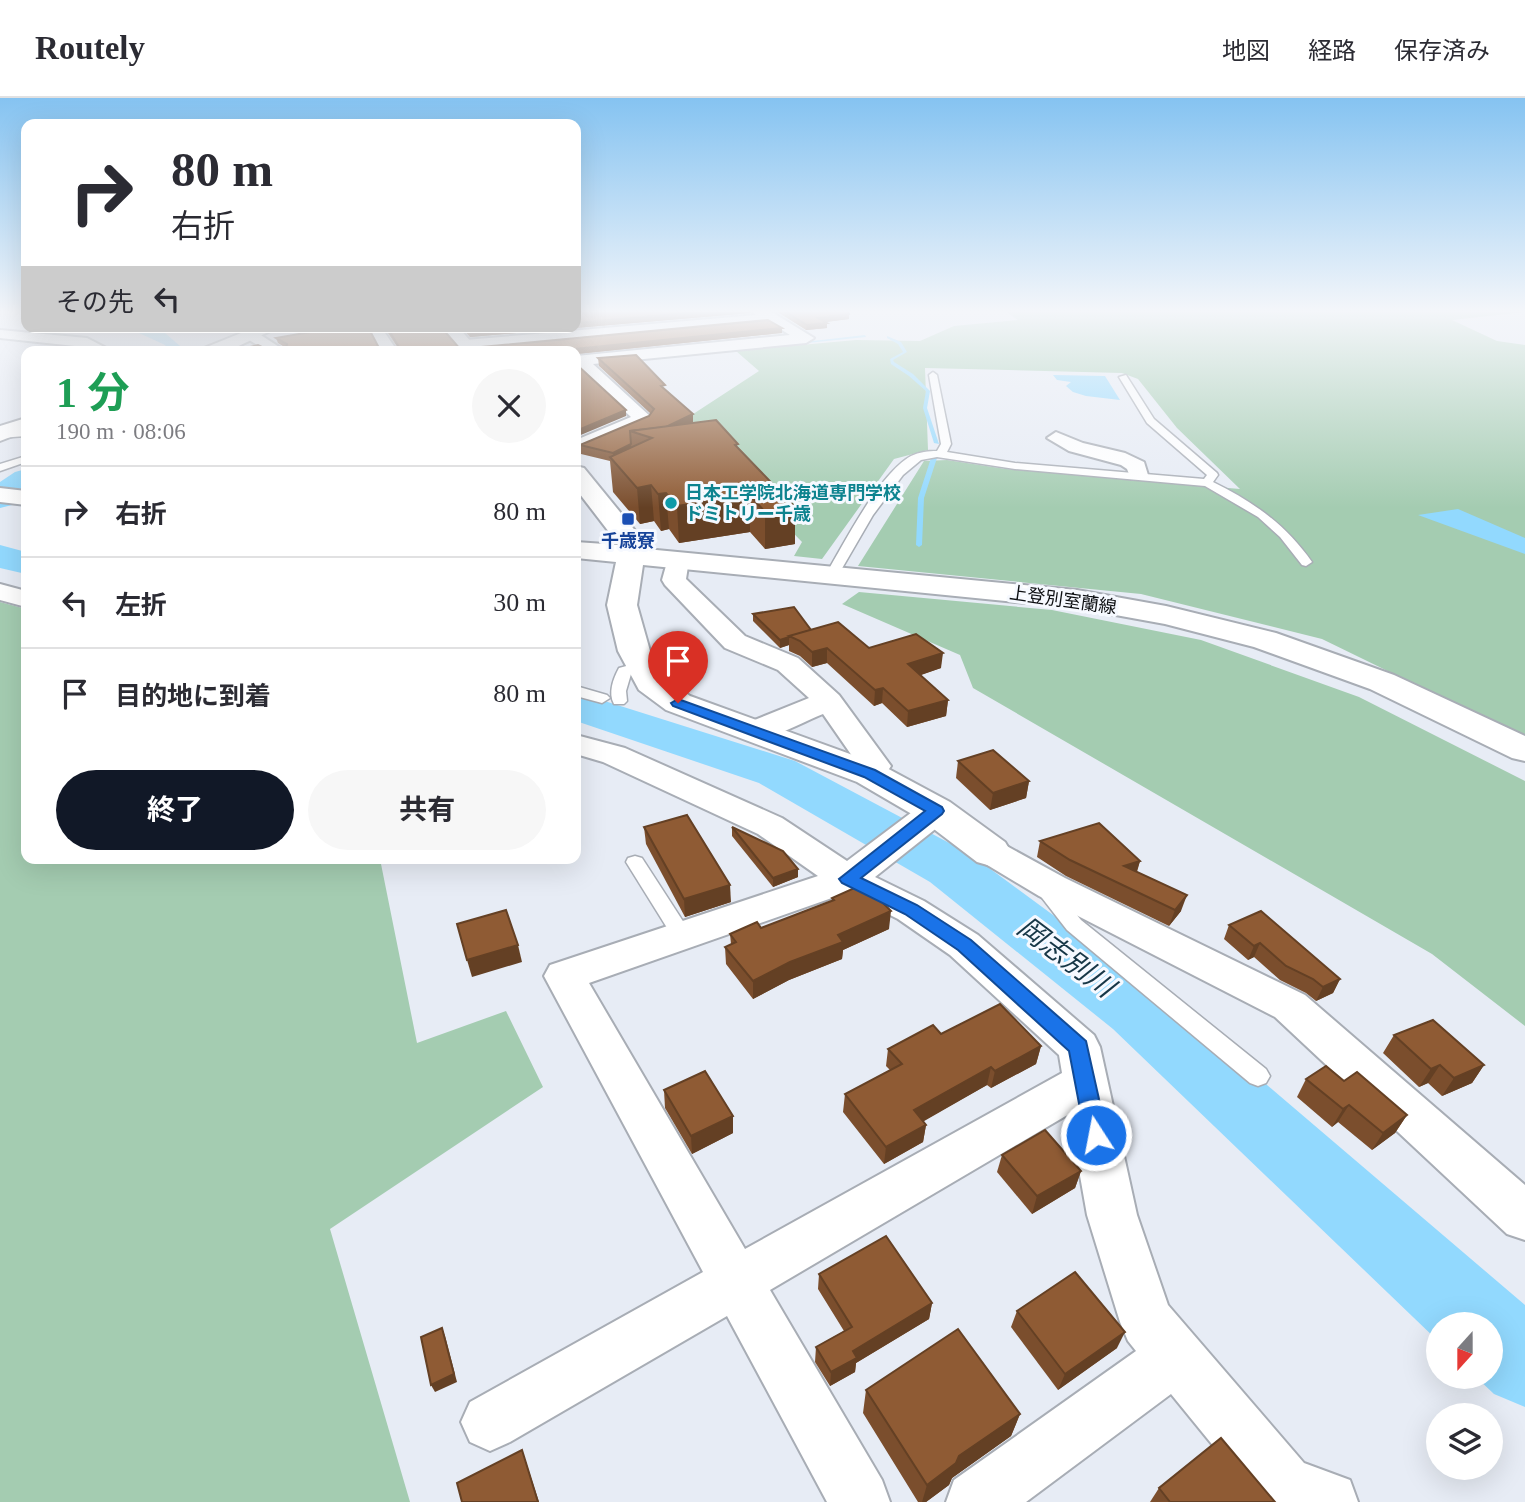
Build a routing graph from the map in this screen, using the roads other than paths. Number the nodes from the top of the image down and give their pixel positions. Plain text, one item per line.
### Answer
1 (596, 377) edge
2 (933, 377) edge
3 (1123, 377) dead end
4 (21, 426) edge
5 (21, 433) edge
6 (0, 434) edge
7 (1056, 439) dead end
8 (581, 445) edge
9 (941, 454) junction
10 (21, 461) edge
11 (0, 468) edge
12 (1138, 475) junction
13 (581, 479) edge
14 (1207, 483) junction
15 (581, 551) edge
16 (631, 556) junction
17 (677, 560) junction
18 (1306, 562) dead end
19 (832, 574) junction
20 (0, 592) edge
21 (21, 598) edge
22 (641, 666) junction
23 (581, 692) edge
24 (602, 698) dead end
25 (619, 701) dead end
26 (829, 701) junction
27 (753, 731) junction
28 (581, 745) edge
29 (1525, 750) edge
30 (870, 774) junction
31 (924, 820) junction
32 (991, 852) joint
33 (635, 862) dead end
34 (855, 874) junction
35 (1052, 887) junction
36 (681, 934) junction
37 (1258, 1076) dead end
38 (1086, 1082) junction
39 (1525, 1217) edge
40 (735, 1282) junction
41 (1175, 1357) junction
42 (490, 1422) dead end
43 (860, 1502) edge
44 (976, 1502) edge
45 (1328, 1502) edge

1 - 8 street
2 - 9 lane
3 - 14 lane
4 - 6 street
5 - 6 lane
7 - 12 street
9 - 12 lane
9 - 19 lane
10 - 11 lane
12 - 14 lane
13 - 16 street
14 - 18 lane
15 - 16 street, 上登別室蘭線
16 - 17 street, 上登別室蘭線
16 - 22 street
17 - 19 street, 上登別室蘭線
17 - 26 street
19 - 29 street, 上登別室蘭線
20 - 21 street
22 - 25 lane
22 - 27 street
23 - 24 lane
26 - 27 street
26 - 30 street
27 - 30 street
28 - 34 street
30 - 31 street
31 - 32 street
31 - 34 street
32 - 35 street
33 - 36 lane
34 - 36 street
34 - 38 street
35 - 37 lane
35 - 39 street
36 - 40 street
38 - 40 street
38 - 41 street
40 - 42 street
40 - 43 street
41 - 44 street
41 - 45 street

